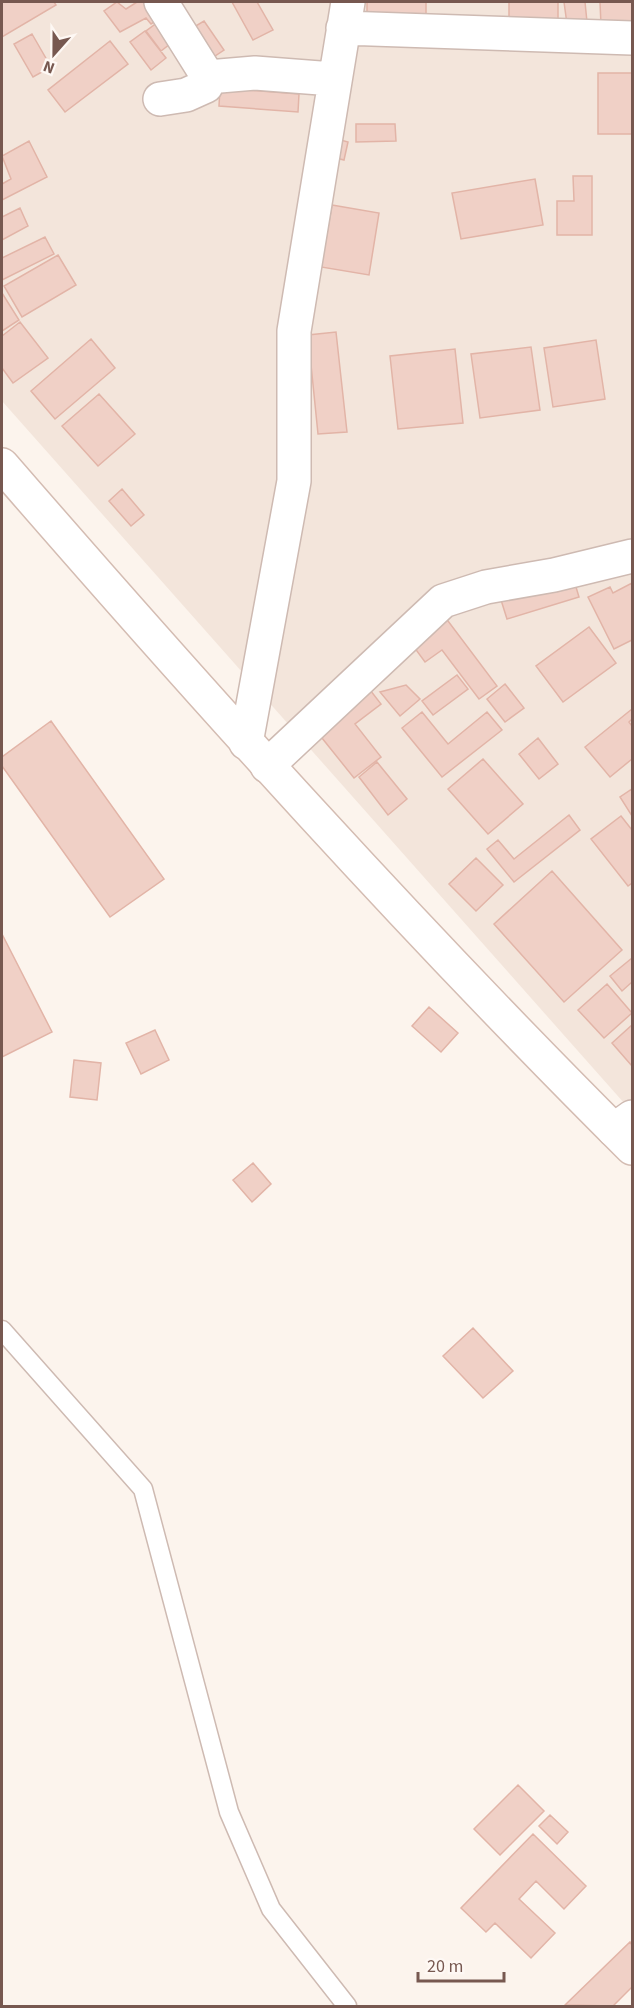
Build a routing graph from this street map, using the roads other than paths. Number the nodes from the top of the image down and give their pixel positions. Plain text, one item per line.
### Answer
1 (161, 2) edge
2 (345, 15) edge
3 (633, 38) edge
4 (208, 77) junction
5 (333, 79) junction
6 (160, 99) dead end
7 (2, 465) edge
8 (633, 556) edge
9 (257, 754) junction
10 (626, 1132) edge
11 (2, 1330) edge
12 (347, 2007) edge

1 - 4 street
2 - 3 street
2 - 5 street
4 - 5 street
4 - 6 street
5 - 9 street
7 - 9 street
8 - 9 street
9 - 10 street
11 - 12 lane

